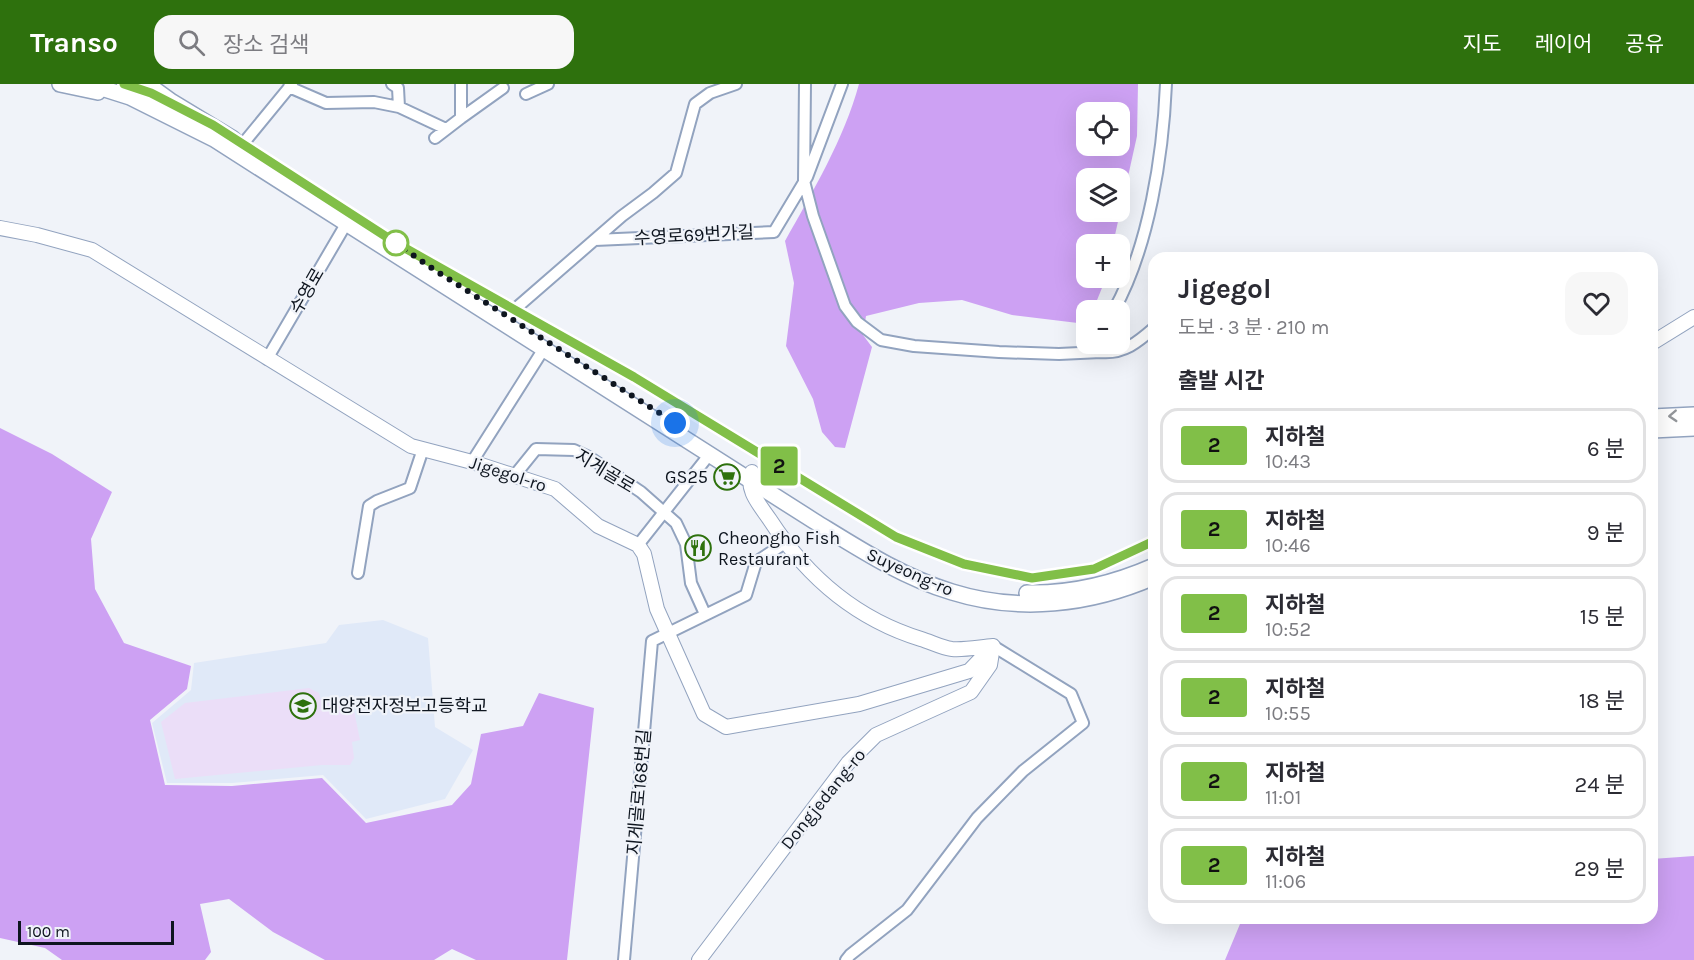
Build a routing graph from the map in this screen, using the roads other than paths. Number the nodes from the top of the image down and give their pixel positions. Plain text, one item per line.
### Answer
1 (60, 84) edge
2 (89, 84) edge
3 (147, 84) edge
4 (392, 84) edge
5 (461, 84) edge
6 (548, 84) edge
7 (736, 84) edge
8 (805, 84) edge
9 (842, 84) edge
10 (1166, 84) edge
11 (291, 86) edge
12 (503, 88) dead end
13 (526, 94) dead end
14 (142, 102) junction
15 (399, 107) junction
16 (461, 118) junction
17 (446, 129) junction
18 (435, 138) dead end
19 (242, 145) junction
20 (804, 181) junction
21 (346, 224) junction
22 (0, 228) edge
23 (595, 240) junction
24 (1120, 300) edge
25 (507, 316) junction
26 (1694, 317) edge
27 (1148, 333) edge
28 (1658, 339) edge
29 (1130, 347) edge
30 (543, 350) junction
31 (1076, 352) edge
32 (267, 359) junction
33 (1694, 415) edge
34 (1658, 417) edge
35 (1694, 428) edge
36 (1658, 430) edge
37 (423, 449) junction
38 (709, 455) junction
39 (472, 462) junction
40 (515, 475) junction
41 (751, 476) junction
42 (664, 512) junction
43 (785, 543) junction
44 (638, 545) junction
45 (1148, 568) edge
46 (358, 573) dead end
47 (1148, 579) edge
48 (705, 614) junction
49 (668, 633) junction
50 (993, 646) junction
51 (624, 960) edge
52 (699, 960) edge
53 (846, 960) edge

1 - 14 main road, Suyeong-ro
2 - 14 main road, Suyeong-ro
3 - 19 main road
4 - 15 street
5 - 16 street
6 - 13 street
7 - 23 street
8 - 20 street
9 - 20 street, 수영로69번가길
10 - 24 street
11 - 15 street
11 - 19 street
12 - 16 street
14 - 21 main road, Suyeong-ro
15 - 17 street
16 - 17 street
17 - 18 street
19 - 25 main road
20 - 23 street, 수영로69번가길
20 - 31 street
21 - 30 main road, Suyeong-ro
21 - 32 street, 수영로
22 - 32 street, Jigegol-ro
23 - 25 street
25 - 41 main road
26 - 28 street
27 - 29 street
30 - 38 main road, Suyeong-ro
30 - 39 street
32 - 37 street, Jigegol-ro
33 -> 34 main road
35 - 36 main road
37 - 39 street, Jigegol-ro
37 - 46 street
38 - 41 main road, Suyeong-ro
38 - 42 street
39 - 40 street, Jigegol-ro
40 - 42 street, 지게골로
40 - 44 street, Jigegol-ro
41 - 43 street
41 - 45 main road
41 - 47 main road, Suyeong-ro
42 - 44 street
42 - 48 street, 지게골로
43 - 48 street
43 - 50 street
44 - 49 street
48 - 49 street
49 - 50 street
49 - 51 street, 지게골로168번길
50 - 52 street, Dongjedang-ro
50 - 53 street

